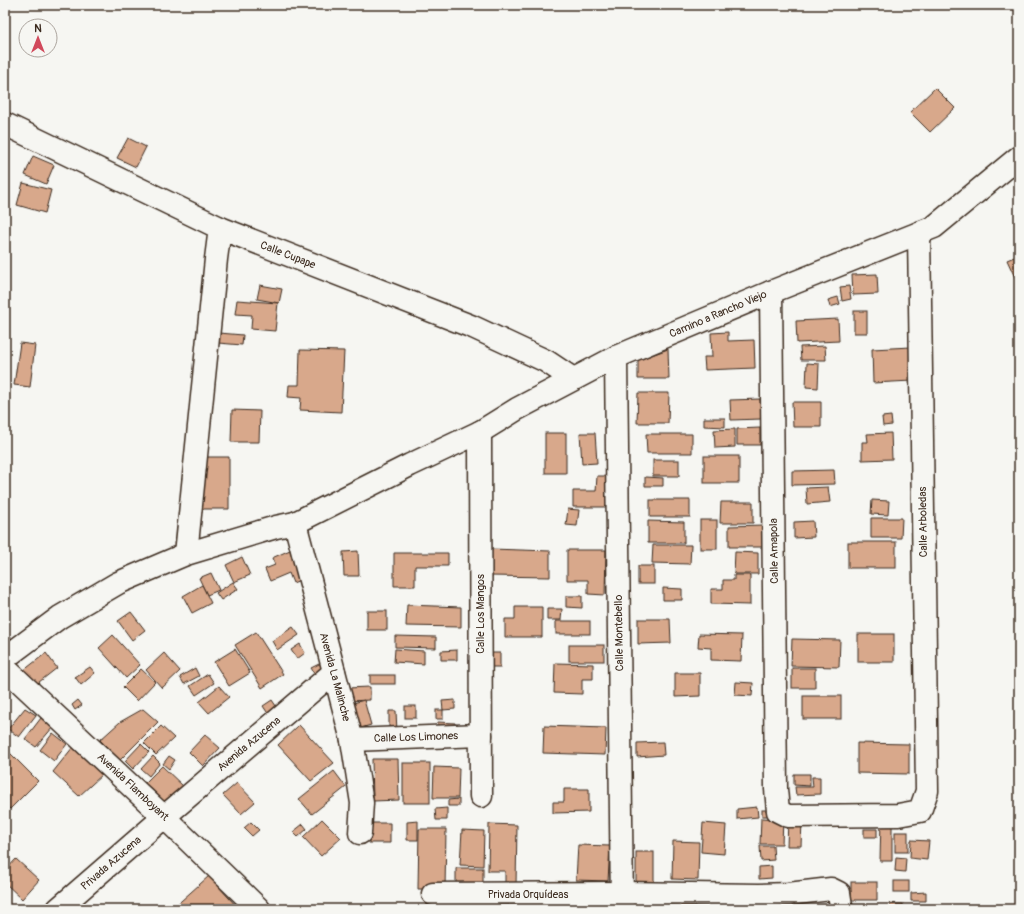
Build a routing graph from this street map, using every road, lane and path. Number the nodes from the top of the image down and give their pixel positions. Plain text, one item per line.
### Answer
1 (5, 124) edge
2 (1019, 157) edge
3 (220, 228) junction
4 (919, 233) junction
5 (771, 292) junction
6 (616, 357) junction
7 (574, 379) junction
8 (480, 432) junction
9 (295, 523) junction
10 (186, 554) junction
11 (5, 658) edge
12 (5, 668) edge
13 (334, 672) junction
14 (481, 735) junction
15 (352, 740) junction
16 (481, 796) dead end
17 (778, 811) joint
18 (164, 817) junction
19 (360, 834) dead end
20 (433, 894) dead end
21 (622, 901) edge
22 (840, 901) edge
23 (58, 909) edge
24 (259, 909) edge

1 - 3 street, Calle Cupape
2 - 4 street, Camino a Rancho Viejo
3 - 7 street, Calle Cupape
3 - 10 street
4 - 5 street, Camino a Rancho Viejo
4 - 17 street, Calle Arboledas
5 - 6 street, Camino a Rancho Viejo
5 - 17 street, Calle Amapola
6 - 7 street, Camino a Rancho Viejo
6 - 21 street, Calle Montebello
7 - 8 street, Camino a Rancho Viejo
8 - 9 street, Camino a Rancho Viejo
8 - 14 street, Calle Los Mangos
9 - 10 street, Camino a Rancho Viejo
9 - 13 street, Avenida La Malinche
10 - 11 street, Camino a Rancho Viejo
12 - 18 street, Avenida Flamboyant
13 - 15 street, Avenida La Malinche
13 - 18 street, Avenida Azucena
14 - 15 street, Calle Los Limones
14 - 16 street, Calle Los Mangos
15 - 19 street, Avenida La Malinche
18 - 23 street, Privada Azucena
18 - 24 street, Avenida Flamboyant
20 - 21 street, Privada Orquídeas
21 - 22 street, Privada Orquídeas

